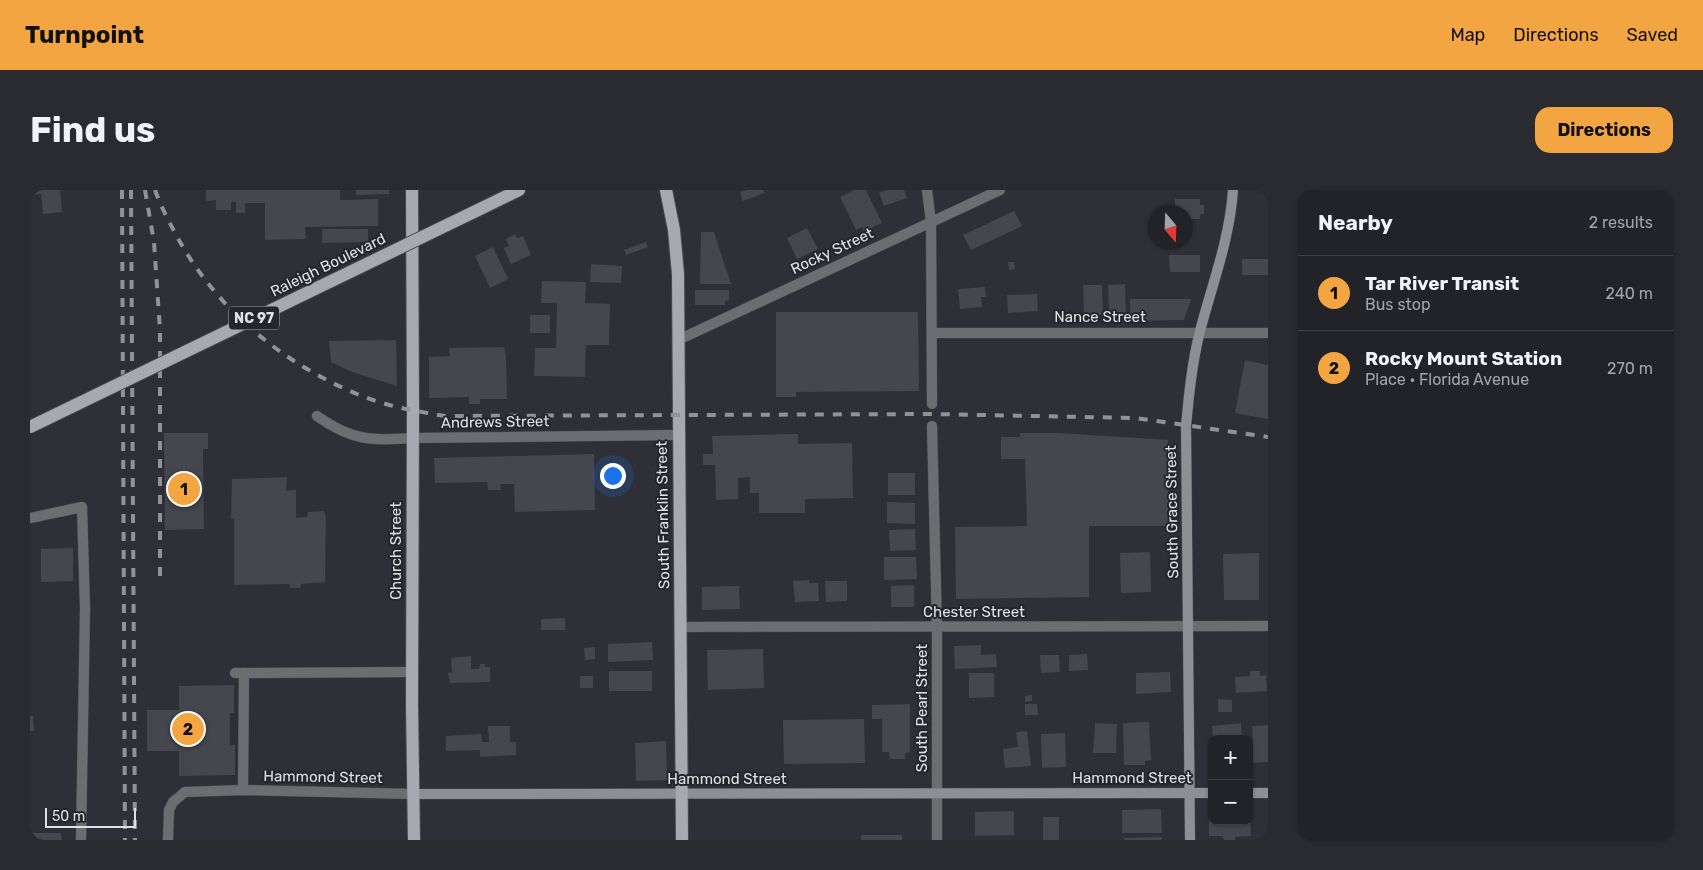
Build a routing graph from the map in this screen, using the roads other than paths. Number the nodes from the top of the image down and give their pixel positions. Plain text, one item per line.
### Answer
1 (412, 190) edge
2 (519, 190) edge
3 (666, 190) edge
4 (927, 190) edge
5 (1000, 190) edge
6 (1233, 190) edge
7 (931, 222) junction
8 (1200, 332) junction
9 (932, 333) junction
10 (1268, 333) edge
11 (678, 340) junction
12 (932, 404) dead end
13 (318, 416) dead end
14 (932, 426) dead end
15 (30, 427) edge
16 (678, 435) junction
17 (413, 438) junction
18 (30, 518) edge
19 (1188, 626) junction
20 (1268, 626) edge
21 (680, 627) junction
22 (937, 628) junction
23 (412, 672) junction
24 (243, 790) junction
25 (1190, 793) junction
26 (1208, 793) edge
27 (1253, 793) edge
28 (1268, 793) edge
29 (414, 794) junction
30 (682, 794) junction
31 (937, 794) junction
32 (81, 840) edge
33 (168, 840) edge
34 (414, 840) edge
35 (682, 840) edge
36 (937, 840) edge
37 (1190, 840) edge

1 - 17 main road, Church Street
2 - 15 main road, Raleigh Boulevard / NC 97, bridge
3 - 11 main road, South Franklin Street
4 - 7 street
5 - 7 street, Rocky Street
6 - 8 street, South Grace Street
7 - 9 street
7 - 11 street, Rocky Street
8 - 9 street, Nance Street
8 - 10 street, Nance Street
8 - 19 street, South Grace Street
9 - 12 street
11 - 16 main road, South Franklin Street
13 - 17 street, Andrews Street
14 - 22 street, South Pearl Street
16 - 17 street, Andrews Street
16 - 21 main road, South Franklin Street
17 - 23 main road, Church Street
18 - 32 street
19 - 20 street, Chester Street
19 - 22 street, Chester Street
19 - 25 street, South Grace Street
21 - 22 street, Chester Street
21 - 30 main road, South Franklin Street
22 - 31 street, South Pearl Street
23 - 24 street
23 - 29 main road, Church Street
24 - 29 street, Hammond Street
24 - 33 street, Hammond Street
25 - 26 street, Hammond Street
25 - 31 street, Hammond Street
25 - 37 street, South Grace Street
27 - 28 street
29 - 30 street, Hammond Street
29 - 34 main road, Church Street
30 - 31 street, Hammond Street
30 - 35 main road, South Franklin Street
31 - 36 street, South Pearl Street

